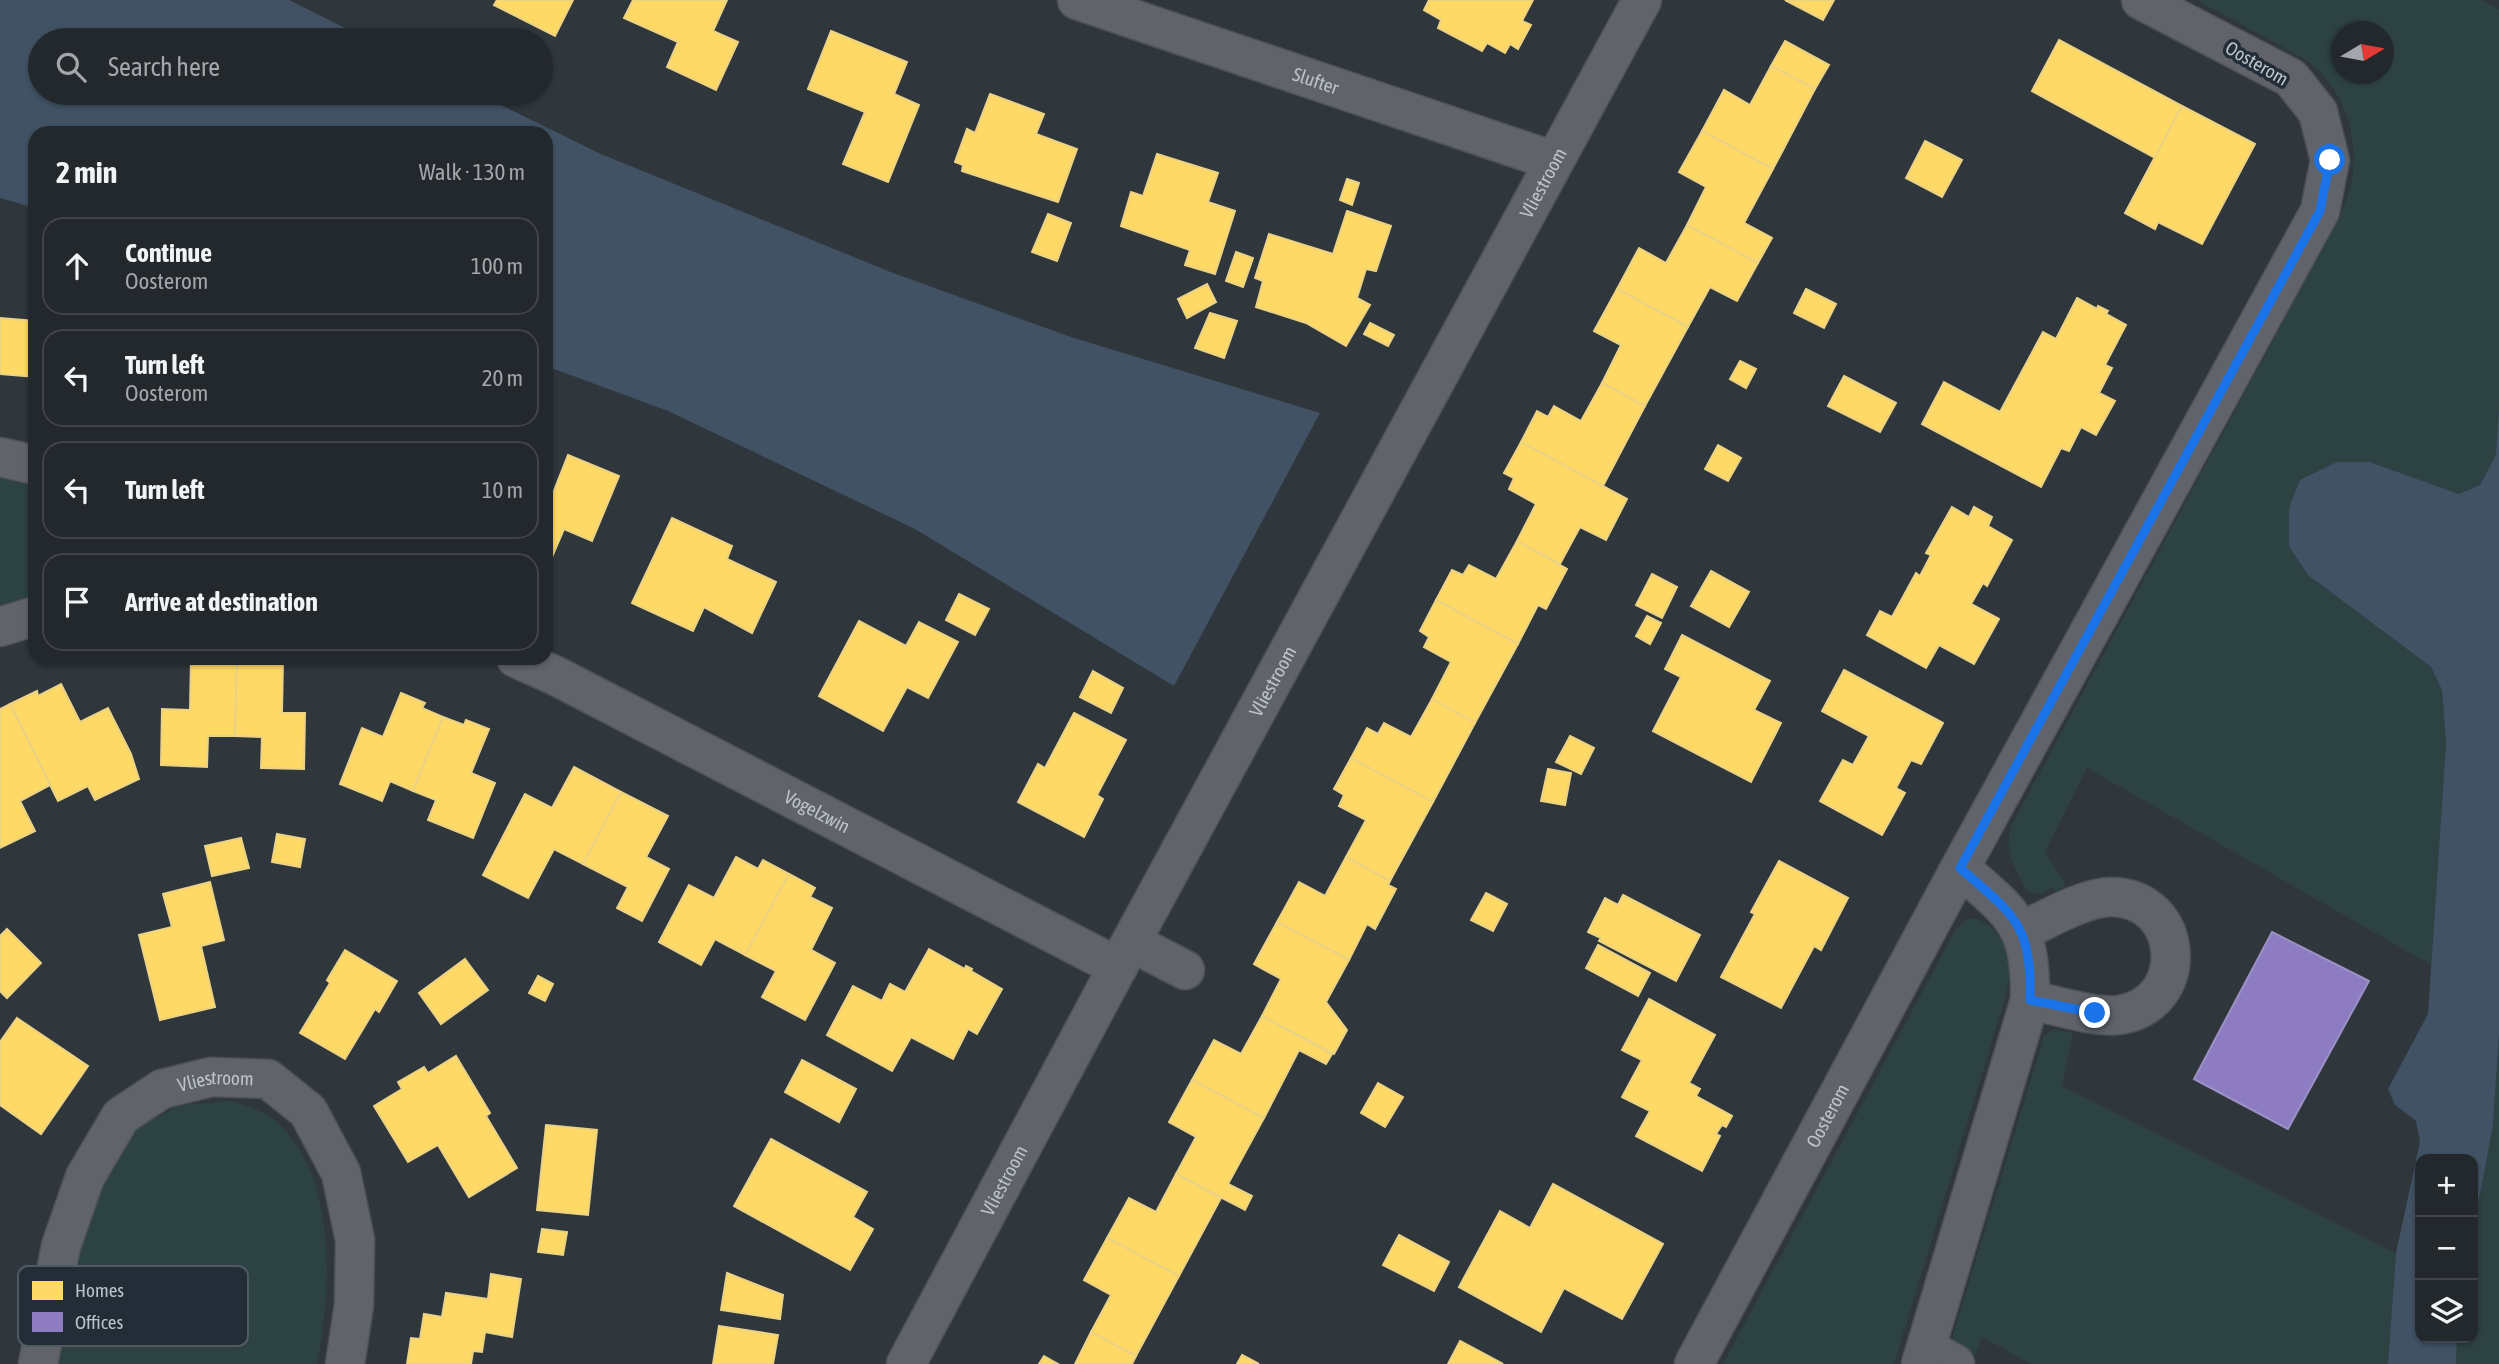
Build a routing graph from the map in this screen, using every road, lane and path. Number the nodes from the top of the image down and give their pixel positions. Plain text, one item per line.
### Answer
1 (1077, 0) edge
2 (1642, 0) edge
3 (2141, 0) edge
4 (1553, 160) junction
5 (0, 457) edge
6 (28, 463) edge
7 (28, 619) edge
8 (0, 627) edge
9 (532, 665) edge
10 (1960, 868) junction
11 (2022, 930) junction
12 (1125, 954) junction
13 (1185, 970) dead end
14 (2030, 1000) junction
15 (57, 1266) edge
16 (42, 1346) edge
17 (1934, 1359) edge
18 (38, 1364) edge
19 (345, 1364) edge
20 (906, 1364) edge
21 (1695, 1364) edge

1 - 4 street, Slufter
2 - 4 street, Vliestroom
3 - 10 street, Oosterom
4 - 12 street, Vliestroom
5 - 6 street
7 - 8 street
9 - 12 street, Vogelzwin
10 - 11 street
10 - 21 street, Oosterom
11 - 14 street
11 - 14 street
12 - 13 street, Vogelzwin
12 - 20 street, Vliestroom
14 - 17 street
15 - 19 street, Vliestroom
16 - 18 street, Vliestroom

